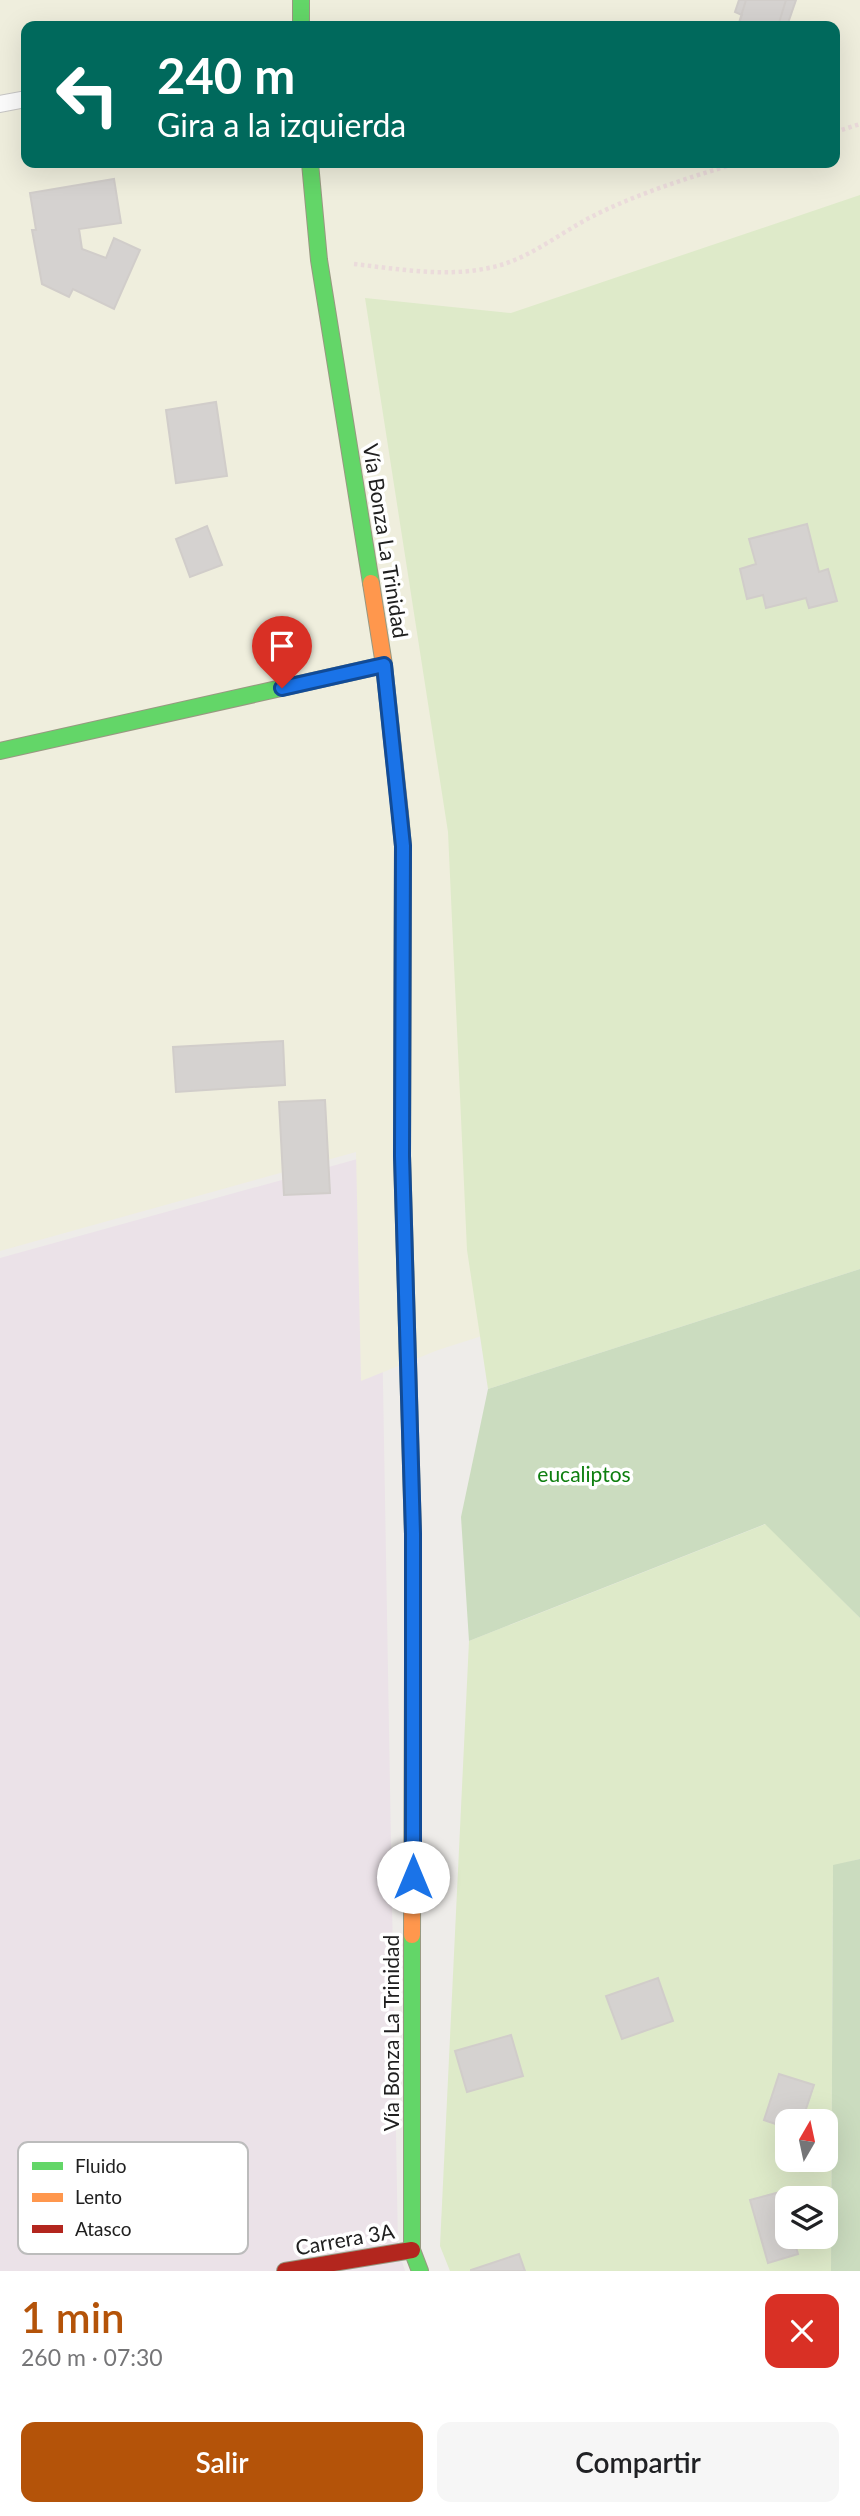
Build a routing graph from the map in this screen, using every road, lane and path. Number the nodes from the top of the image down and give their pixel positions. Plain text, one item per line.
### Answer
1 (302, 0) edge
2 (301, 21) edge
3 (21, 100) edge
4 (0, 104) edge
5 (860, 124) edge
6 (840, 130) edge
7 (310, 168) edge
8 (721, 168) edge
9 (319, 260) junction
10 (384, 665) junction
11 (0, 751) edge
12 (412, 2250) junction
13 (285, 2271) edge
14 (420, 2271) edge

1 - 2 street
3 - 4 lane
5 - 6 path
7 - 9 street, Vía Bonza La Trinidad
8 - 9 path
9 - 10 street, Vía Bonza La Trinidad
10 - 11 street
10 - 12 street, Vía Bonza La Trinidad
12 - 13 street, Carrera 3A
12 - 14 street, Vía Bonza La Trinidad

